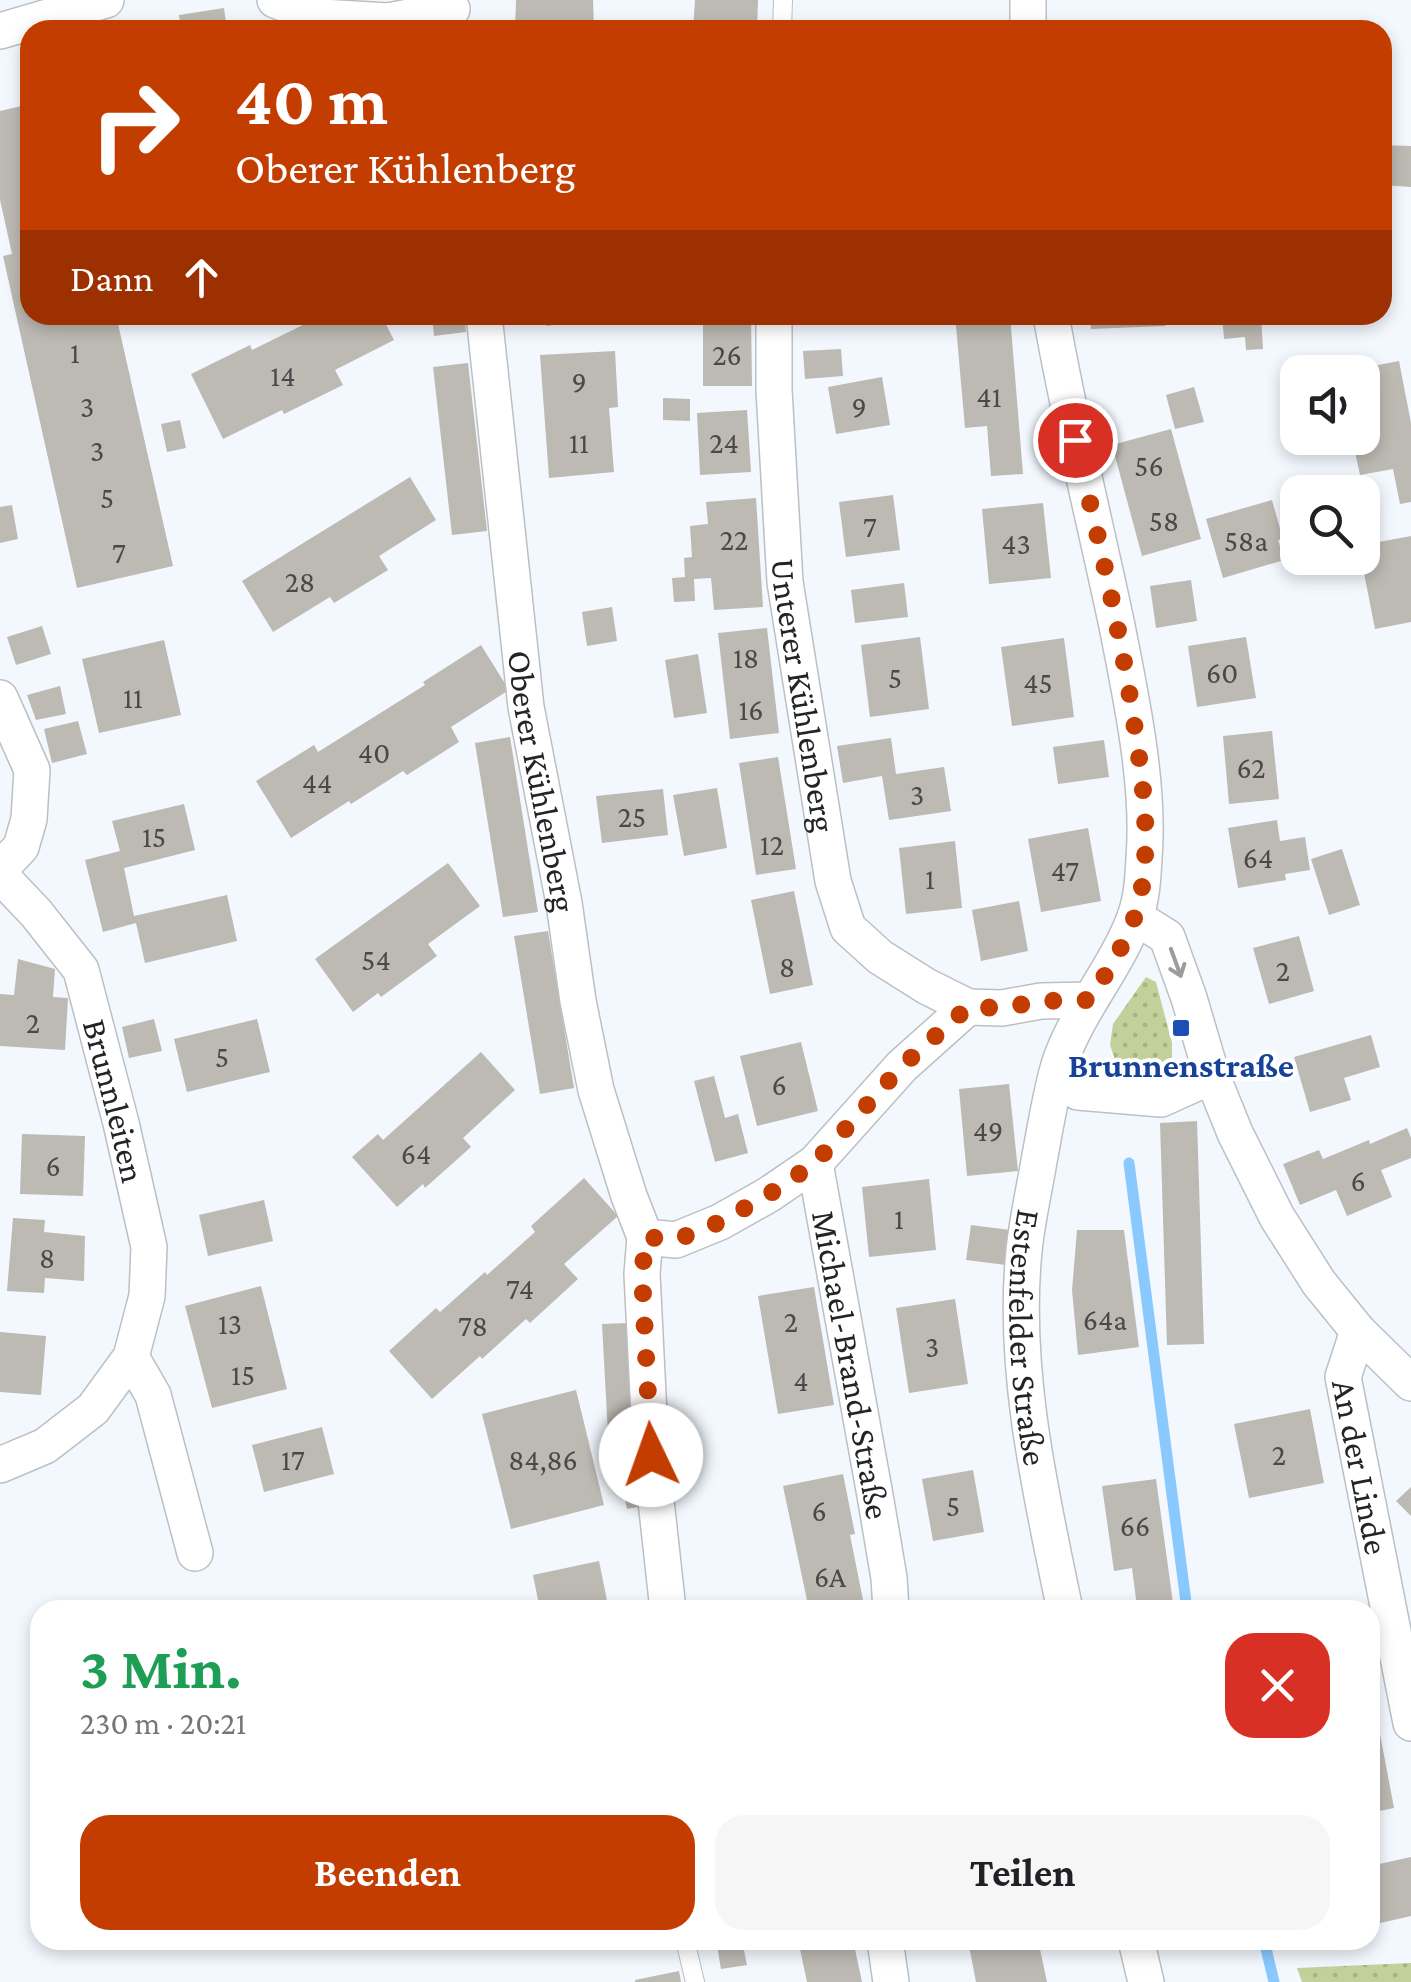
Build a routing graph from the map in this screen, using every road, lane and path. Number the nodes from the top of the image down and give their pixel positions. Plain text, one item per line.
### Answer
1 (106, 0) edge
2 (275, 0) edge
3 (56, 6) edge
4 (454, 13) edge
5 (25, 20) edge
6 (371, 20) edge
7 (396, 20) edge
8 (485, 325) edge
9 (774, 325) edge
10 (1053, 325) edge
11 (0, 698) edge
12 (0, 872) edge
13 (1135, 917) junction
14 (1090, 1000) junction
15 (968, 1007) junction
16 (1059, 1066) junction
17 (1212, 1076) junction
18 (815, 1163) junction
19 (646, 1237) junction
20 (1358, 1331) junction
21 (131, 1357) junction
22 (1411, 1383) edge
23 (0, 1464) edge
24 (195, 1553) dead end
25 (667, 1600) edge
26 (890, 1600) edge
27 (1062, 1600) edge
28 (1411, 1722) edge
29 (687, 1950) edge
30 (885, 1950) edge
31 (1138, 1950) edge
32 (695, 1982) edge
33 (890, 1982) edge
34 (1146, 1982) edge

1 - 3 street
2 - 6 street
3 - 5 street
4 - 7 street
8 - 19 street, Oberer Kühlenberg
9 - 15 street, Unterer Kühlenberg
10 - 13 street, Estenfelder Straße
11 - 12 street
12 - 21 street, Brunnleiten
13 - 14 street, Estenfelder Straße
13 -> 17 street
14 - 15 street
14 - 16 street, Estenfelder Straße
15 - 18 street, Michael-Brand-Straße
16 - 17 street
16 - 27 street, Estenfelder Straße
17 - 20 street
18 - 19 street
18 - 26 street, Michael-Brand-Straße
19 - 25 street, Oberer Kühlenberg
20 - 22 street
20 - 28 street, An der Linde
21 - 23 street, Brunnleiten
21 - 24 street
29 - 32 lane
30 - 33 street
31 - 34 street

